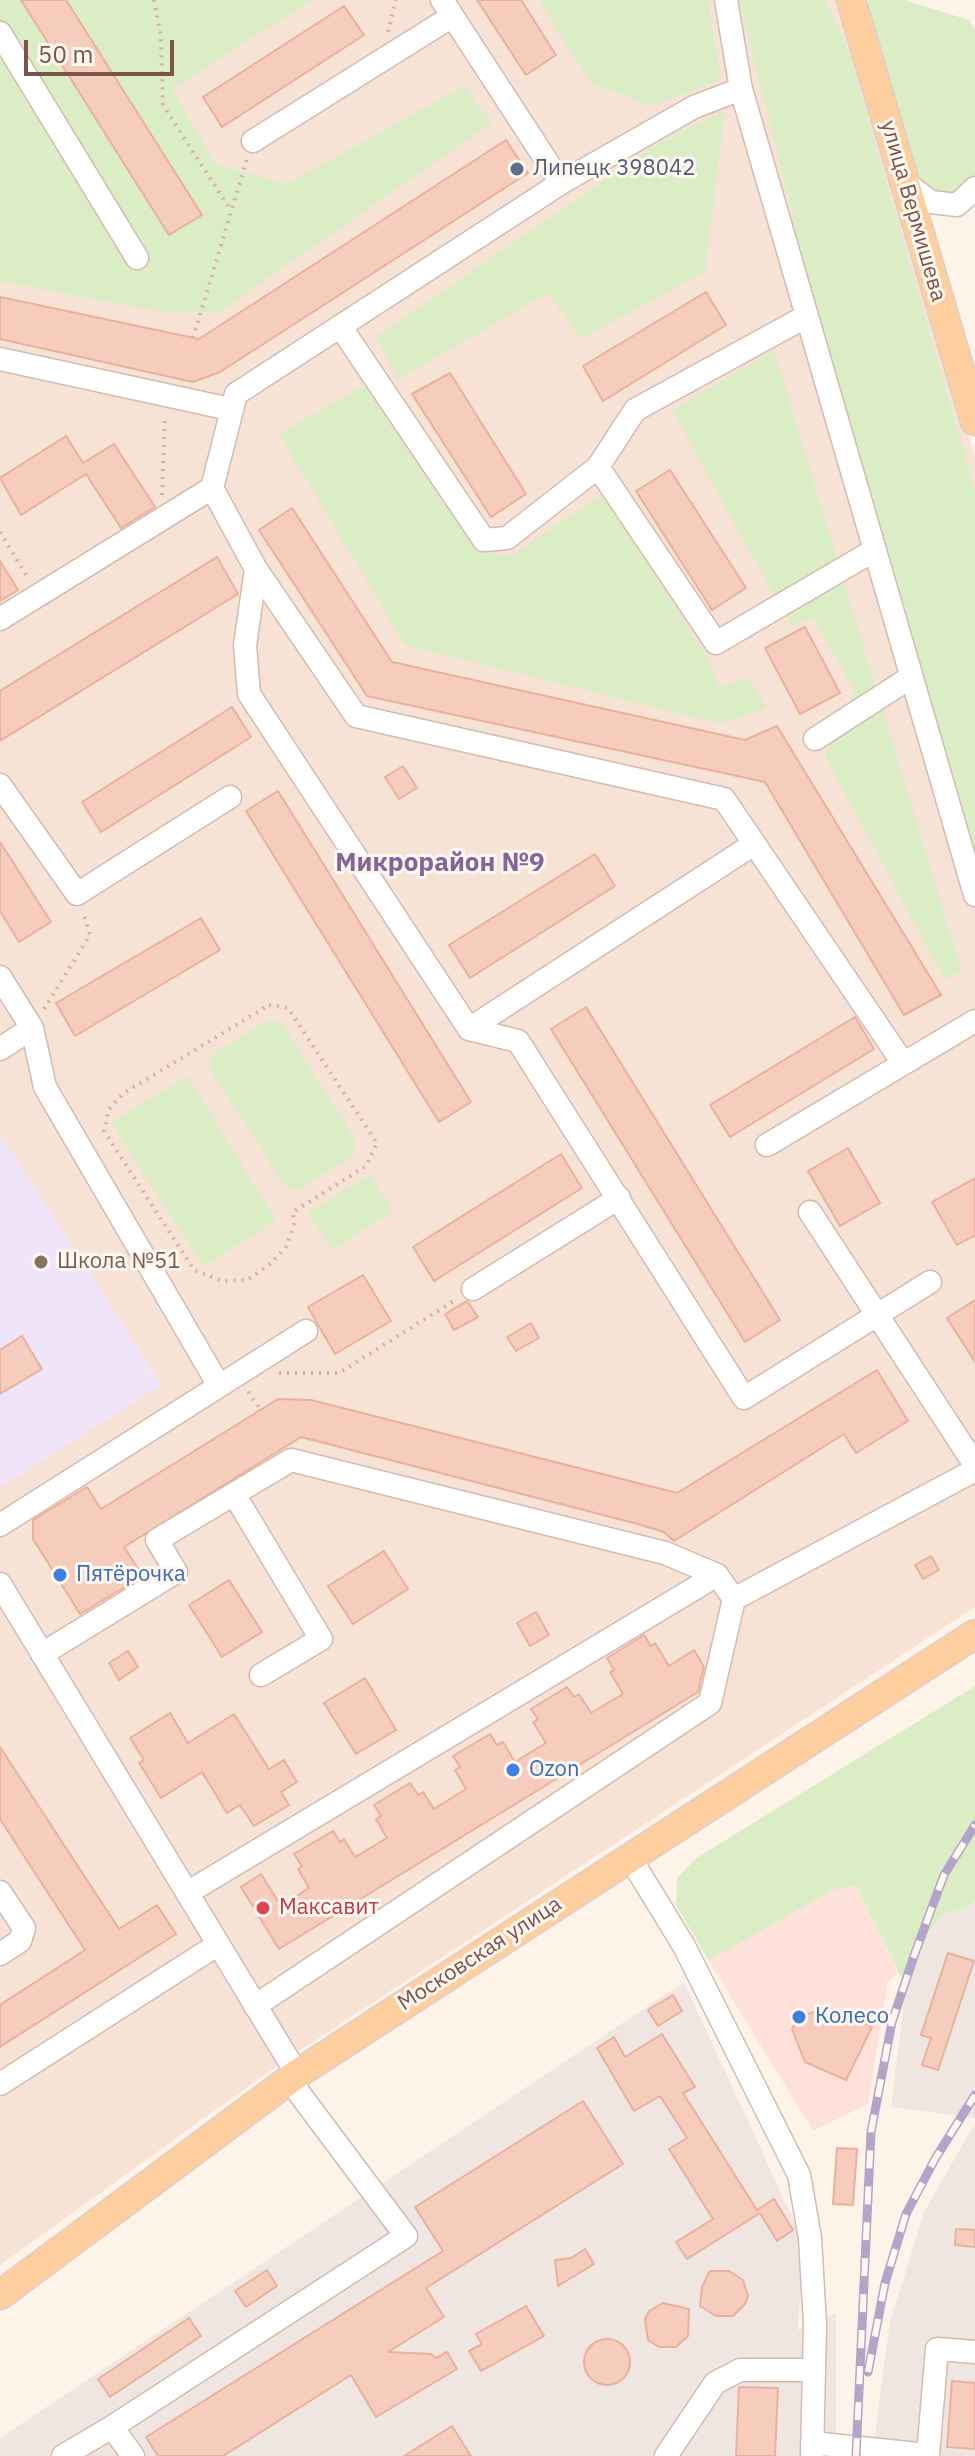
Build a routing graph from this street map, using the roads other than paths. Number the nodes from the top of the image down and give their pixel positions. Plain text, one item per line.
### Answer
1 (726, 0) edge
2 (851, 0) edge
3 (446, 9) edge
4 (0, 33) edge
5 (20, 66) junction
6 (0, 78) edge
7 (741, 89) junction
8 (253, 141) road end
9 (903, 181) junction
10 (561, 183) junction
11 (975, 188) edge
12 (137, 258) dead end
13 (805, 317) junction
14 (340, 326) junction
15 (0, 359) edge
16 (230, 409) junction
17 (975, 421) edge
18 (598, 467) junction
19 (212, 488) junction
20 (873, 551) junction
21 (256, 569) junction
22 (0, 619) edge
23 (911, 677) junction
24 (815, 739) dead end
25 (0, 785) edge
26 (230, 797) dead end
27 (754, 844) junction
28 (975, 895) edge
29 (0, 977) edge
30 (975, 1021) edge
31 (32, 1028) junction
32 (469, 1029) junction
33 (0, 1049) edge
34 (903, 1063) junction
35 (767, 1145) dead end
36 (619, 1198) junction
37 (810, 1212) dead end
38 (930, 1282) dead end
39 (473, 1289) road end
40 (878, 1316) junction
41 (306, 1331) dead end
42 (218, 1384) junction
43 (975, 1468) edge
44 (234, 1494) junction
45 (0, 1525) edge
46 (717, 1575) junction
47 (0, 1584) edge
48 (734, 1599) junction
49 (975, 1634) edge
50 (42, 1654) junction
51 (261, 1675) dead end
52 (629, 1856) junction
53 (0, 1892) edge
54 (187, 1893) junction
55 (217, 1945) junction
56 (0, 1954) edge
57 (255, 2006) junction
58 (294, 2077) junction
59 (0, 2084) edge
60 (0, 2295) edge
61 (975, 2352) edge
62 (814, 2370) junction
63 (112, 2427) junction
64 (812, 2449) edge
65 (903, 2454) edge
66 (930, 2455) edge
67 (63, 2456) edge
68 (133, 2456) edge
69 (666, 2456) edge

1 - 7 street
2 - 9 main road, улица Вермишева
3 - 8 street
3 - 10 street
4 - 5 street
5 - 6 street
5 - 12 street
7 - 10 street
7 - 13 street
9 - 11 street
9 - 17 main road, улица Вермишева
10 - 14 street
13 - 18 street
13 - 20 street
14 - 16 street
14 - 18 street
15 - 16 street
16 - 19 street
18 - 20 street
19 - 21 street
19 - 22 street
20 - 23 street
21 - 27 street
21 - 32 street
23 - 24 street
23 - 28 street
25 - 26 street
27 - 32 street
27 - 34 street
29 - 31 street
30 - 34 street
31 - 33 street
31 - 42 street
32 - 36 street
34 - 35 street
36 - 39 street
36 - 40 street
37 - 40 street
38 - 40 street
40 - 43 street
41 - 42 street
42 - 45 street
43 - 48 street
44 - 46 street
44 - 50 street
44 - 51 street
46 - 48 street
46 - 54 street
47 - 50 street
48 - 57 street
49 - 52 main road, Московская улица
50 - 54 street
52 - 58 main road, Московская улица
52 - 62 street
53 - 56 street
54 - 55 street
55 - 57 street
55 - 59 street
57 - 58 street
58 - 60 main road, Московская улица
58 - 63 street
61 - 66 street
62 - 64 street
62 - 69 street
63 - 67 street
63 - 68 street
64 - 65 street
65 - 66 street

